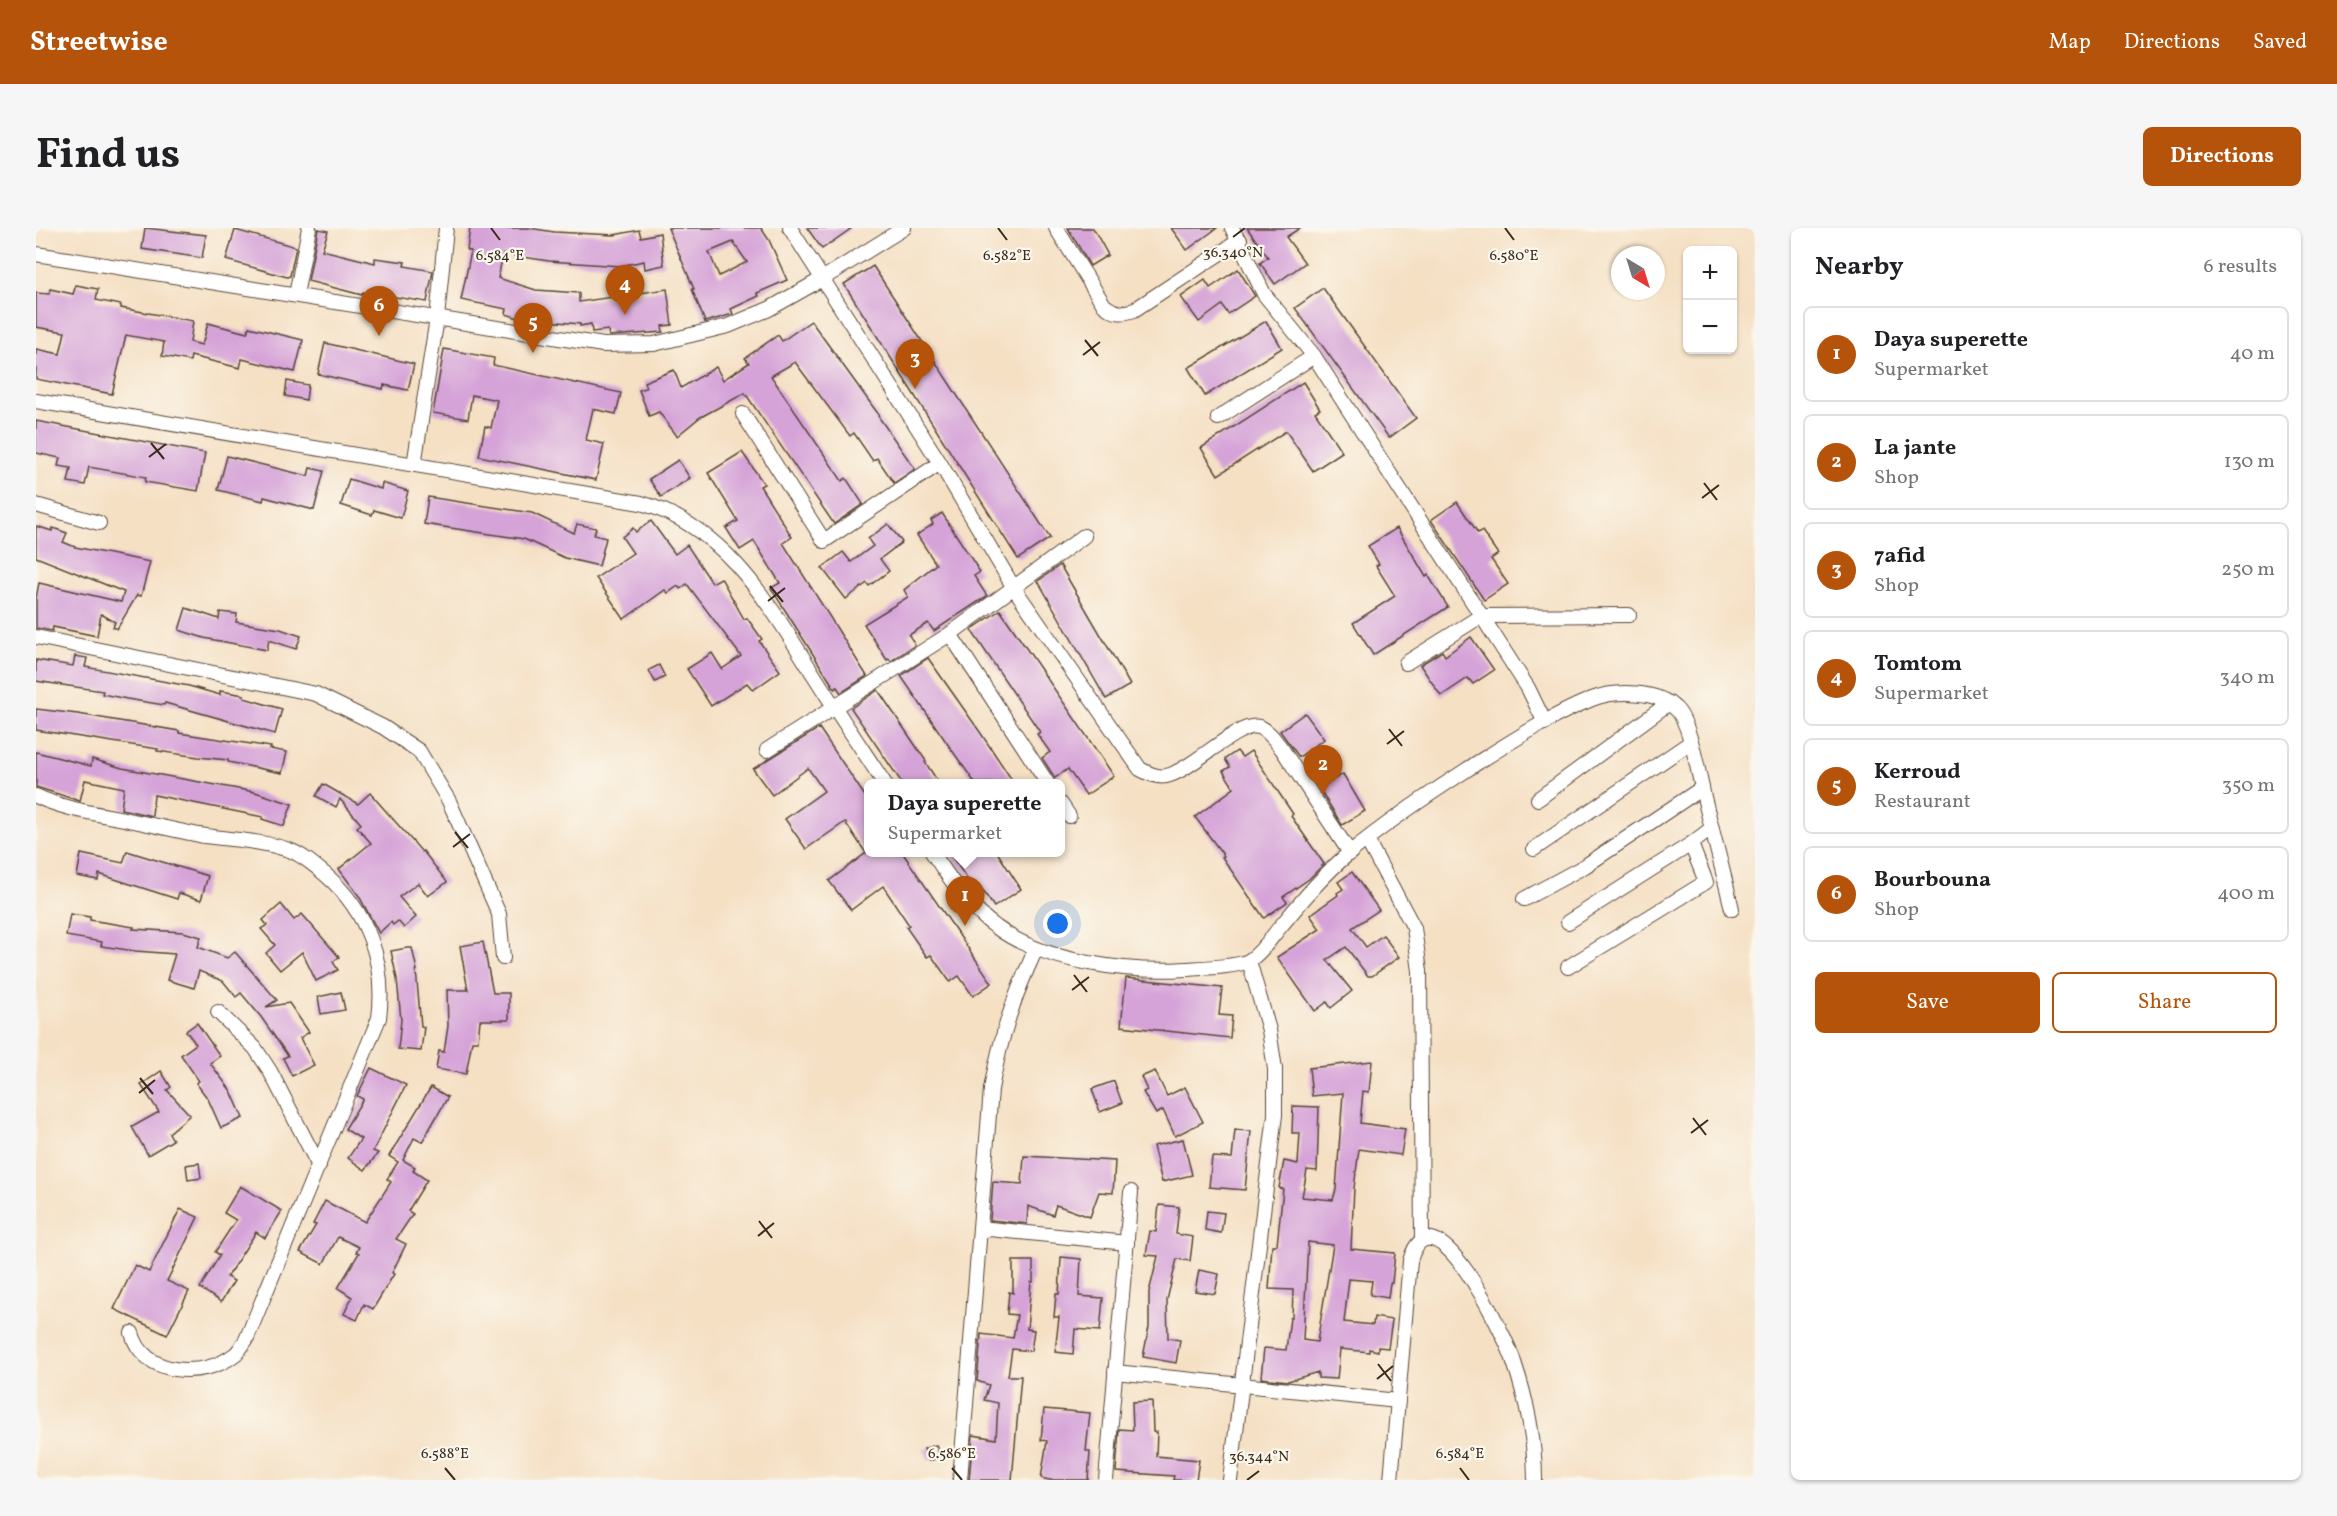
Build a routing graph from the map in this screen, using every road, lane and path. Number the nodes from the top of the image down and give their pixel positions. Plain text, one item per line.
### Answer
1 (309, 228) edge
2 (446, 228) edge
3 (790, 228) edge
4 (904, 228) edge
5 (1056, 228) edge
6 (1236, 234) edge
7 (36, 254) edge
8 (822, 279) junction
9 (296, 296) junction
10 (437, 318) junction
11 (1314, 356) junction
12 (36, 401) edge
13 (743, 414) dead end
14 (1218, 418) dead end
15 (940, 464) junction
16 (414, 465) junction
17 (36, 505) edge
18 (99, 523) dead end
19 (1084, 536) dead end
20 (1014, 588) junction
21 (1629, 615) dead end
22 (1481, 616) junction
23 (950, 634) junction
24 (36, 637) edge
25 (1406, 663) dead end
26 (1669, 703) junction
27 (834, 707) junction
28 (1545, 723) junction
29 (1690, 742) junction
30 (767, 750) dead end
31 (882, 779) edge
32 (1045, 779) edge
33 (1702, 788) junction
34 (36, 796) edge
35 (1538, 799) dead end
36 (1065, 810) edge
37 (1069, 816) dead end
38 (1712, 828) junction
39 (1367, 840) junction
40 (1691, 844) junction
41 (1534, 849) dead end
42 (1350, 853) junction
43 (935, 857) edge
44 (1524, 899) dead end
45 (1732, 909) dead end
46 (1568, 922) dead end
47 (1036, 949) junction
48 (503, 958) dead end
49 (1249, 961) junction
50 (1569, 967) dead end
51 (218, 1012) dead end
52 (320, 1166) junction
53 (1131, 1192) dead end
54 (980, 1228) junction
55 (1422, 1240) junction
56 (1127, 1243) junction
57 (132, 1333) dead end
58 (1115, 1372) junction
59 (1243, 1386) junction
60 (1398, 1401) junction
61 (960, 1480) edge
62 (1106, 1480) edge
63 (1230, 1480) edge
64 (1391, 1480) edge
65 (1535, 1480) edge

1 - 9 street
2 - 10 street
3 - 8 street
4 - 8 street
5 - 6 street
6 - 11 street
7 - 9 street
8 - 10 street
8 - 15 street
9 - 10 street
10 - 16 street
11 - 14 street
11 - 22 street
12 - 16 street
13 - 15 street
15 - 20 street
16 - 27 street
17 - 18 street
19 - 20 street
20 - 23 street
20 - 42 street
21 - 22 street
22 - 25 street
22 - 28 street
23 - 27 street
23 - 32 street
24 - 48 street
26 - 28 street
26 - 29 street
26 - 35 street
27 - 30 street
27 - 31 street
28 - 39 street
29 - 33 street
29 - 41 street
33 - 38 street
33 - 44 street
34 - 52 street
36 - 37 street
38 - 40 street
38 - 45 street
39 - 42 street
39 - 55 street
40 - 46 street
40 - 50 street
42 - 49 street
43 - 47 street
47 - 49 street
47 - 54 street
49 - 59 street
51 - 52 street
52 - 57 street
53 - 56 street
54 - 56 street
54 - 61 street
55 - 60 street
55 - 65 street
56 - 58 street
58 - 59 street
58 - 62 street
59 - 60 street
59 - 63 street
60 - 64 street

